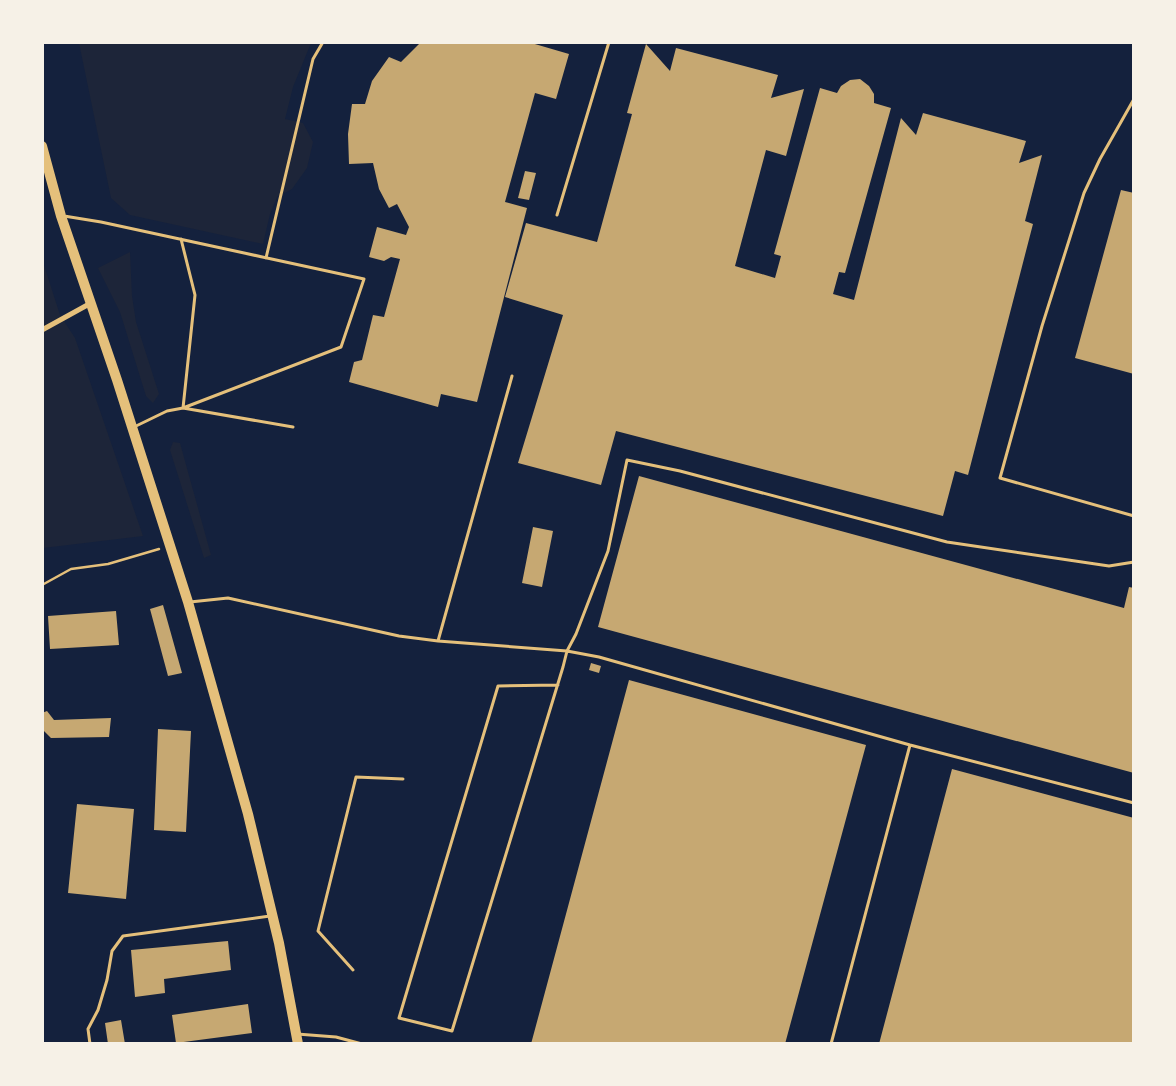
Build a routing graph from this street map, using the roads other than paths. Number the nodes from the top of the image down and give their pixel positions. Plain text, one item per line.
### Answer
1 (323, 42) edge
2 (609, 42) edge
3 (1134, 99) edge
4 (42, 146) edge
5 (556, 215) dead end
6 (61, 216) junction
7 (181, 239) junction
8 (266, 258) junction
9 (91, 303) junction
10 (42, 330) edge
11 (512, 376) dead end
12 (183, 408) junction
13 (293, 427) dead end
14 (131, 428) junction
15 (1134, 516) edge
16 (1134, 562) edge
17 (188, 602) junction
18 (438, 641) junction
19 (567, 651) junction
20 (558, 685) junction
21 (910, 744) junction
22 (403, 779) dead end
23 (1134, 803) edge
24 (273, 916) junction
25 (353, 970) dead end
26 (297, 1039) edge
27 (90, 1044) edge
28 (362, 1044) edge
29 (831, 1044) edge

1 - 8 lane
2 - 5 lane
3 - 15 lane
4 - 6 main road
6 - 7 lane
6 - 9 main road
7 - 8 lane
7 - 12 lane
8 - 12 lane
9 - 10 street
9 - 14 main road
11 - 18 lane
12 - 13 lane
12 - 14 lane
14 - 17 main road
16 - 19 lane
17 - 18 lane
17 - 24 main road
18 - 19 lane
19 - 20 lane
19 - 21 lane
20 - 20 lane
21 - 23 lane
21 - 29 lane
22 - 25 lane
24 - 26 main road
24 - 27 lane
26 - 28 lane

